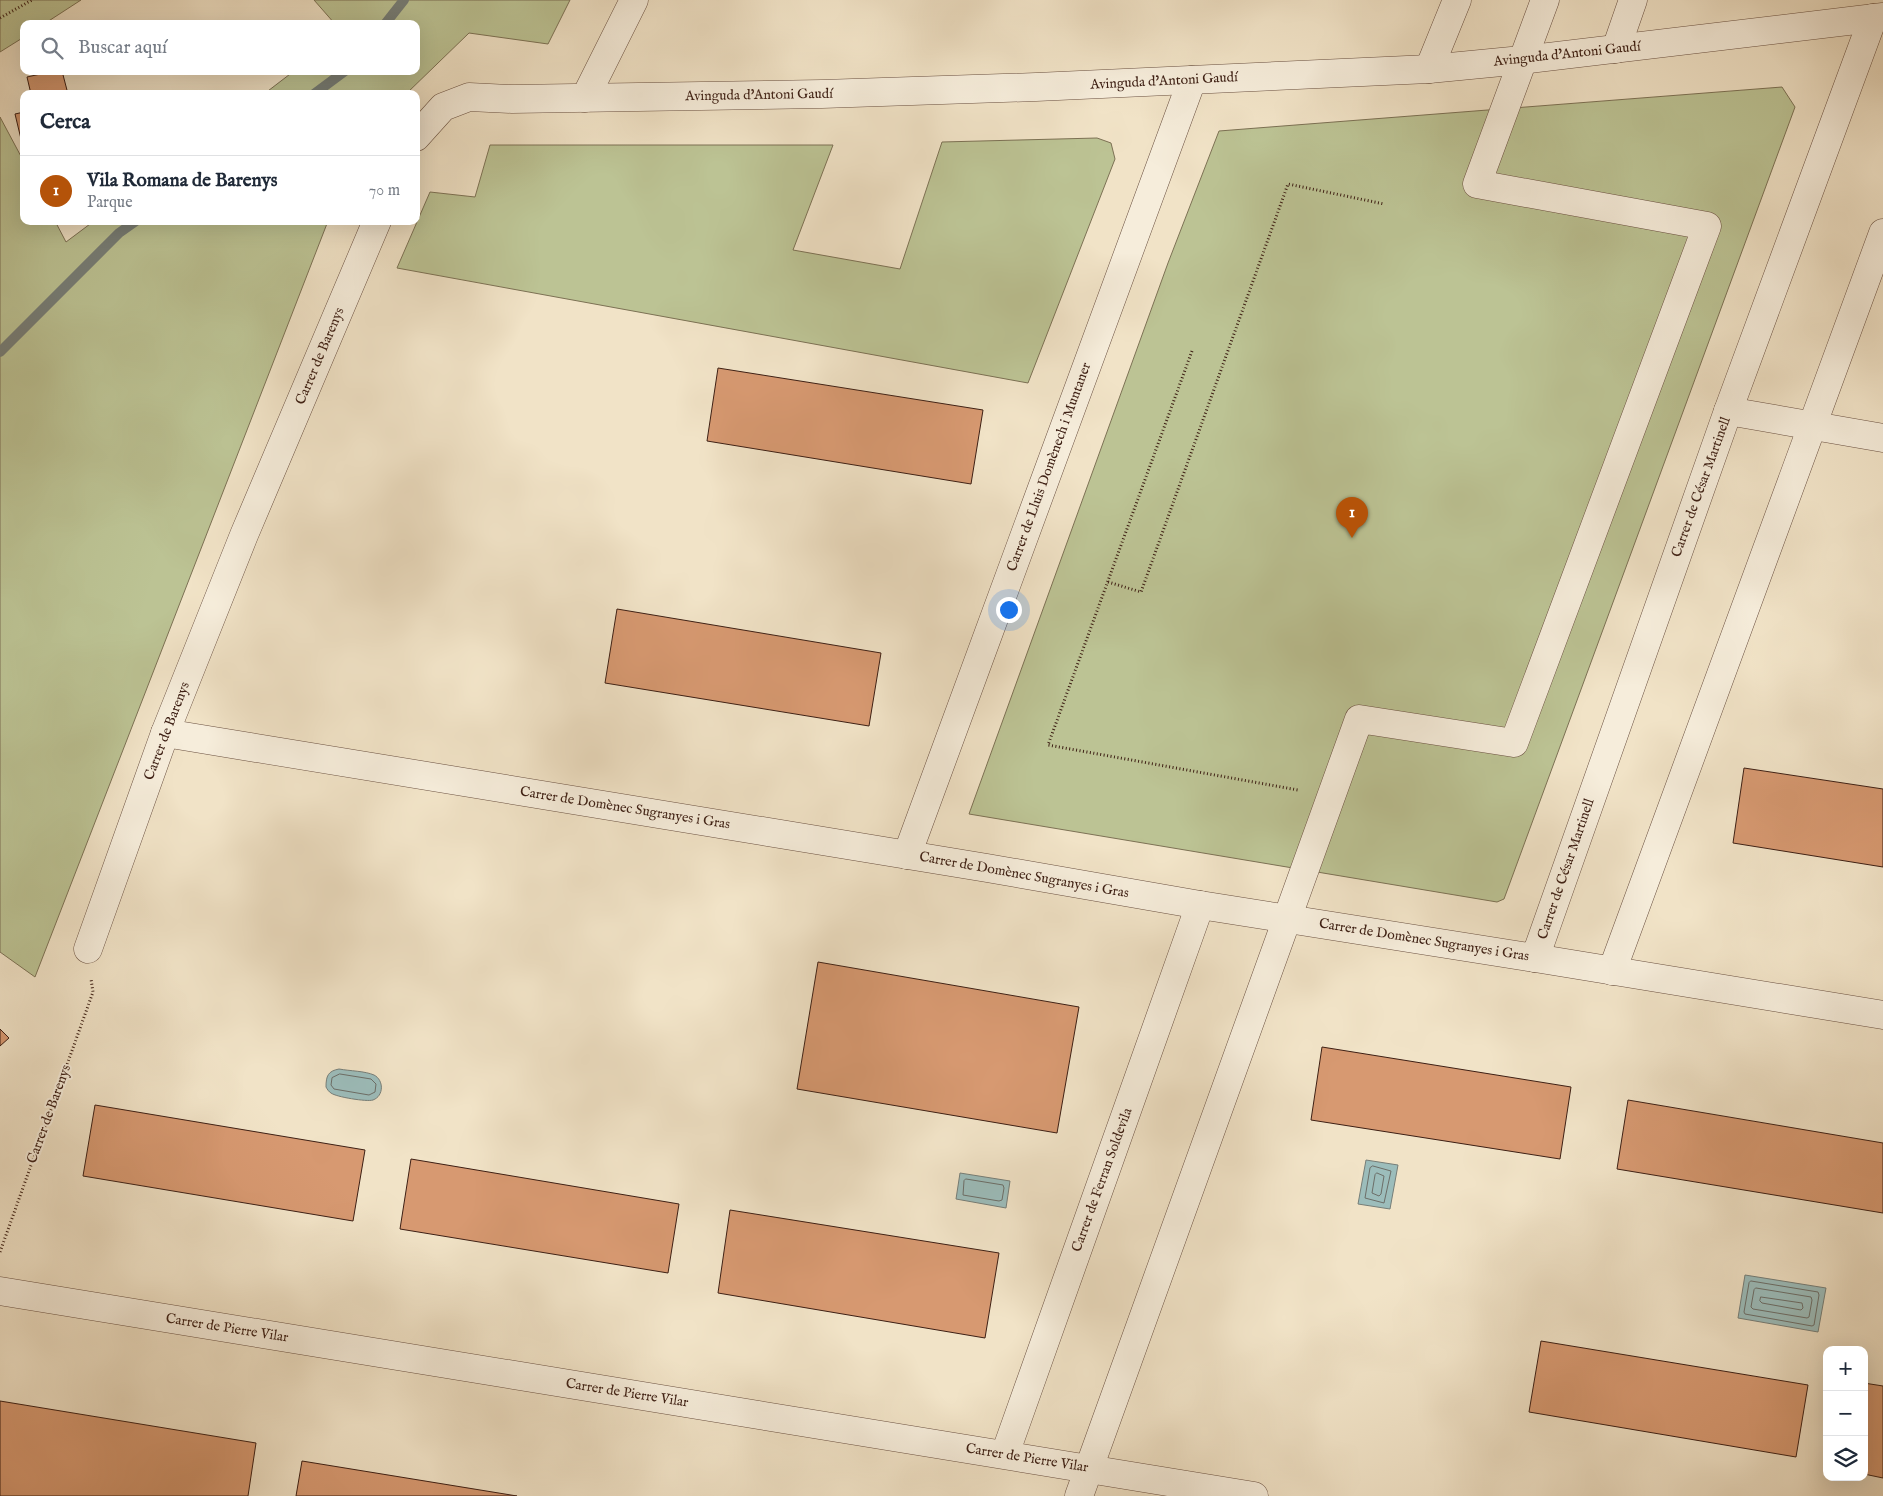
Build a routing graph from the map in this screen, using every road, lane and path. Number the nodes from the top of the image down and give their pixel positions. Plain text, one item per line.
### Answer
1 (32, 0) edge
2 (634, 0) edge
3 (1457, 0) edge
4 (1545, 0) edge
5 (1633, 0) edge
6 (0, 18) edge
7 (1878, 18) edge
8 (1616, 49) junction
9 (1522, 60) junction
10 (1429, 69) junction
11 (1192, 80) junction
12 (585, 98) junction
13 (420, 133) edge
14 (1384, 204) dead end
15 (375, 225) edge
16 (1883, 232) edge
17 (1192, 351) dead end
18 (1728, 411) junction
19 (1811, 426) junction
20 (1883, 438) edge
21 (1108, 582) junction
22 (166, 733) junction
23 (1332, 796) junction
24 (907, 855) junction
25 (1200, 905) junction
26 (1286, 919) junction
27 (88, 949) joint
28 (1534, 958) junction
29 (1612, 971) junction
30 (1883, 1015) edge
31 (0, 1252) edge
32 (0, 1291) edge
33 (1004, 1454) junction
34 (1090, 1468) junction
35 (1079, 1496) edge
36 (1254, 1496) edge

1 - 6 path
2 - 12 street
3 - 10 street
4 - 9 street
5 - 8 street
7 - 8 street, Avinguda d'Antoni Gaudí
7 - 18 street, Carrer de César Martinell
8 - 9 street, Avinguda d'Antoni Gaudí
9 - 10 street, Avinguda d'Antoni Gaudí
9 - 23 street
10 - 11 street, Avinguda d'Antoni Gaudí
11 - 12 street, Avinguda d'Antoni Gaudí
11 - 24 street, Carrer de Lluis Domènech i Muntaner
12 - 13 street, Avinguda d'Antoni Gaudí
14 - 21 path
15 - 22 street, Carrer de Barenys
16 - 19 street
17 - 21 path
18 - 19 street
18 - 28 street, Carrer de César Martinell
19 - 20 street
19 - 29 street
21 - 23 path
22 - 24 street, Carrer de Domènec Sugranyes i Gras
22 - 27 street, Carrer de Barenys
23 - 26 street
24 - 25 street, Carrer de Domènec Sugranyes i Gras
25 - 26 street, Carrer de Domènec Sugranyes i Gras
25 - 33 street, Carrer de Ferran Soldevila
26 - 28 street, Carrer de Domènec Sugranyes i Gras
26 - 34 street
27 - 31 path, Carrer de Barenys
28 - 29 street, Carrer de Domènec Sugranyes i Gras
29 - 30 street, Carrer de Domènec Sugranyes i Gras
32 - 33 street, Carrer de Pierre Vilar
33 - 34 street, Carrer de Pierre Vilar
34 - 35 street
34 - 36 street, Carrer de Pierre Vilar

